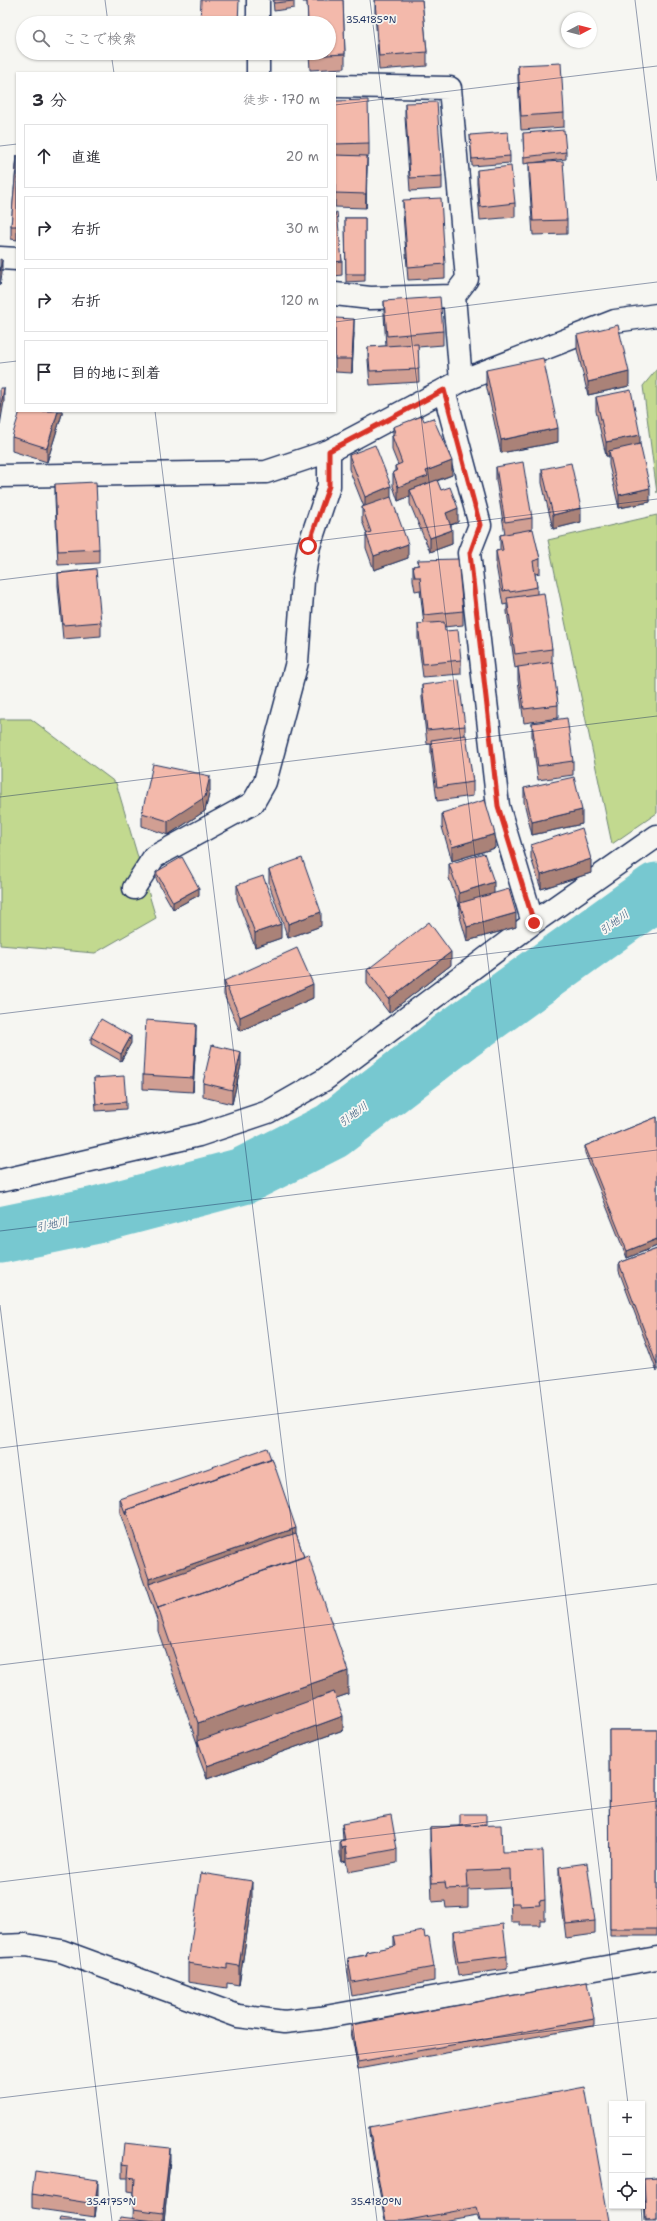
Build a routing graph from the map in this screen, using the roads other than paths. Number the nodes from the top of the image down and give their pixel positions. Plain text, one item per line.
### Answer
1 (258, 0) edge
2 (258, 16) edge
3 (258, 60) edge
4 (258, 72) edge
5 (336, 86) edge
6 (0, 258) edge
7 (16, 260) edge
8 (336, 294) edge
9 (454, 296) junction
10 (657, 315) edge
11 (453, 386) junction
12 (329, 451) junction
13 (0, 476) edge
14 (657, 836) edge
15 (134, 888) dead end
16 (534, 923) junction
17 (0, 1181) edge
18 (0, 1946) edge
19 (657, 1958) edge

1 - 2 street
3 - 4 street
5 - 9 street
6 - 7 street
8 - 9 street
9 - 11 street
10 - 11 street
11 - 12 street
11 - 16 street
12 - 13 street
12 - 15 street
14 - 16 street
16 - 17 street
18 - 19 street

